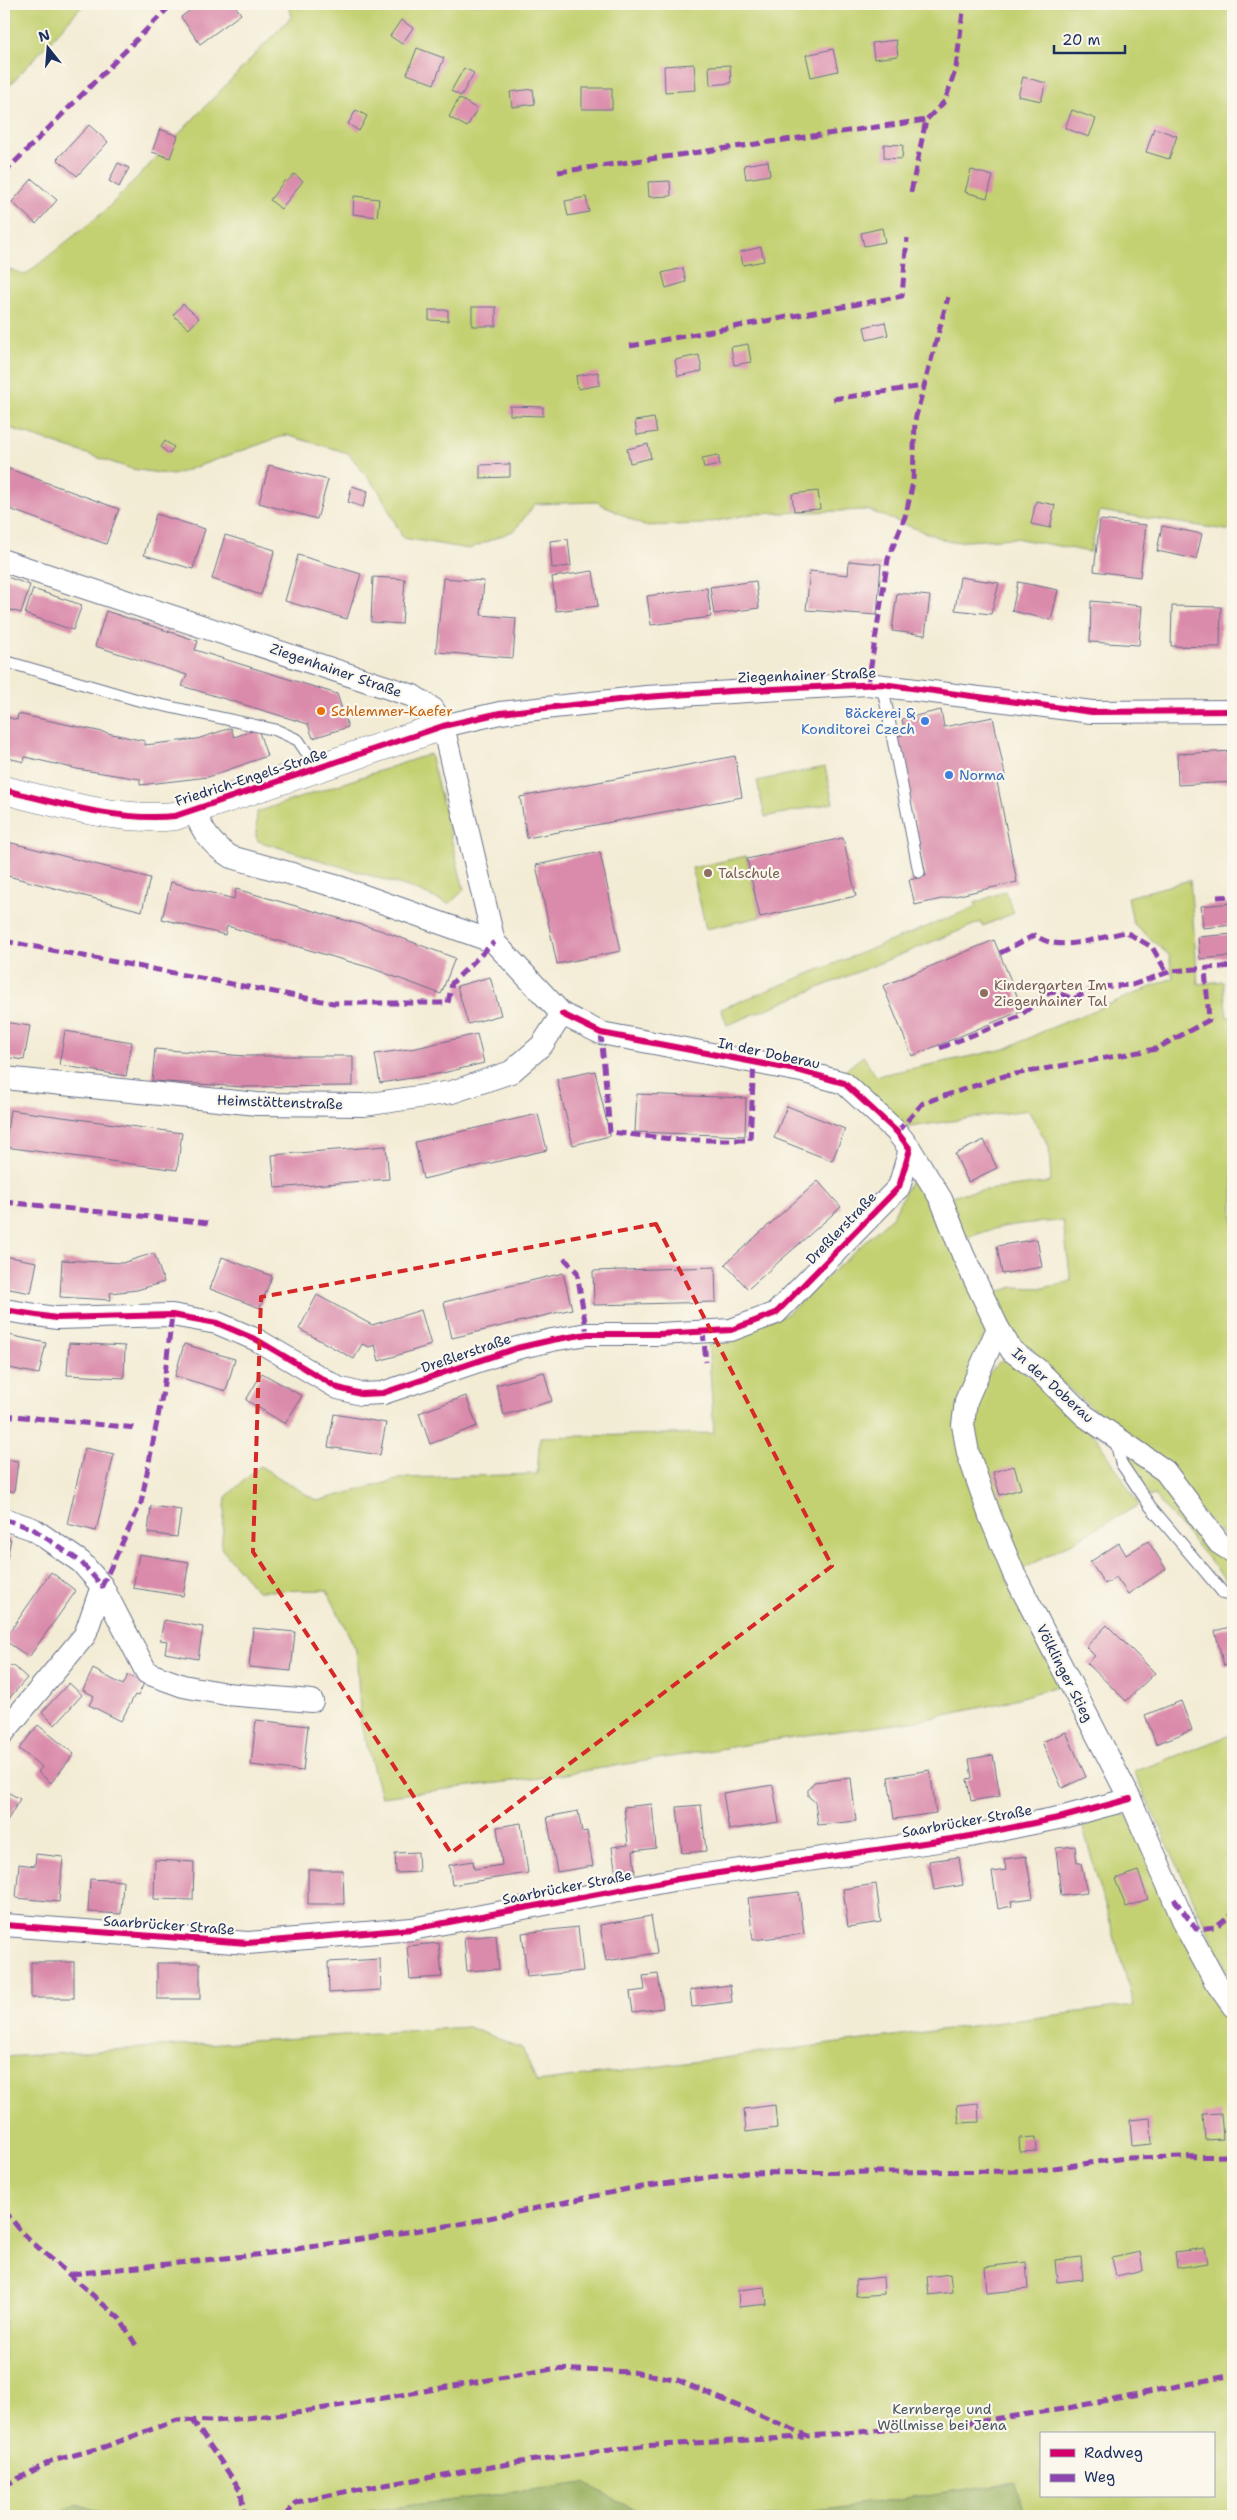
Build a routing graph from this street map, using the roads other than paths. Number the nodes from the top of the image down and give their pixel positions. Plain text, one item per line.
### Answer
1 (4, 561) edge
2 (4, 661) edge
3 (882, 684) junction
4 (1233, 711) edge
5 (443, 726) junction
6 (318, 769) junction
7 (4, 790) edge
8 (194, 810) junction
9 (919, 872) dead end
10 (494, 942) junction
11 (562, 1014) junction
12 (4, 1078) edge
13 (910, 1149) junction
14 (4, 1310) edge
15 (998, 1328) junction
16 (1114, 1437) junction
17 (4, 1519) edge
18 (1233, 1552) edge
19 (102, 1586) junction
20 (1224, 1594) dead end
21 (312, 1702) dead end
22 (4, 1732) edge
23 (1130, 1800) junction
24 (4, 1925) edge
25 (1233, 2006) edge

1 - 5 street, Ziegenhainer Straße
2 - 6 lane
3 - 4 street, Ziegenhainer Straße
3 - 5 street, Ziegenhainer Straße
3 - 9 lane
5 - 6 street, Friedrich-Engels-Straße
5 - 10 street
6 - 8 street, Friedrich-Engels-Straße
7 - 8 street, Friedrich-Engels-Straße
8 - 10 street, Friedrich-Engels-Straße
10 - 11 street, Friedrich-Engels-Straße
11 - 12 street, Heimstättenstraße
11 - 13 street, In der Doberau
13 - 14 street, Dreßlerstraße
13 - 15 street, In der Doberau
15 - 16 street, In der Doberau
15 - 23 street, Völklinger Stieg
16 - 18 street, In der Doberau
16 - 20 lane
17 - 19 street
19 - 21 street
19 - 22 street
23 - 24 street, Saarbrücker Straße
23 - 25 street, Völklinger Stieg

